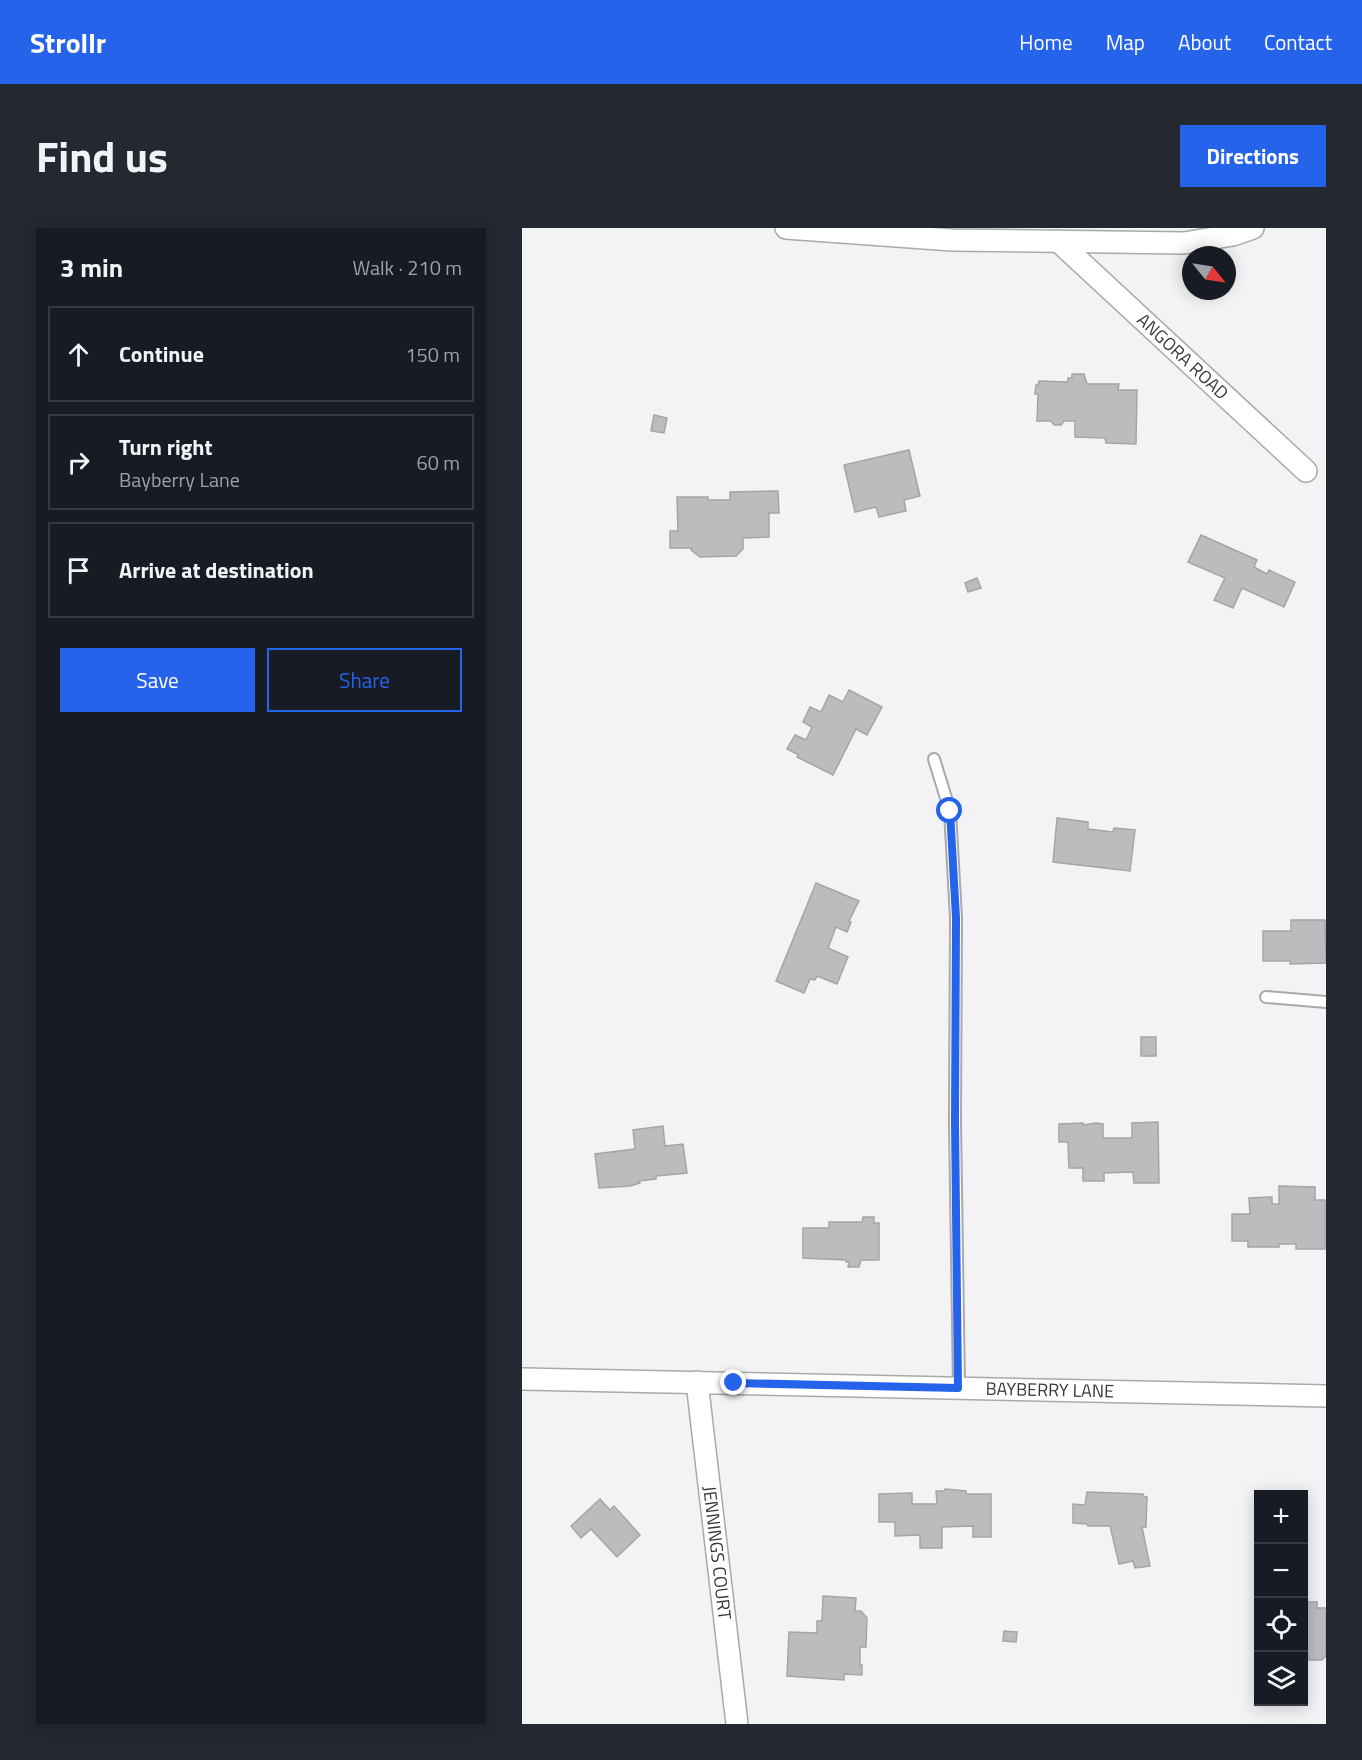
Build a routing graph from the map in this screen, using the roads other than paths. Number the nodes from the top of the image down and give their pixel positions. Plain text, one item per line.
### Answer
1 (786, 228) edge
2 (1254, 228) edge
3 (1058, 241) junction
4 (1306, 471) dead end
5 (934, 759) dead end
6 (1266, 997) dead end
7 (1326, 1002) edge
8 (522, 1379) edge
9 (697, 1383) junction
10 (958, 1388) junction
11 (1326, 1396) edge
12 (737, 1724) edge

1 - 3 street
2 - 3 street
3 - 4 street, ANGORA ROAD
5 - 10 lane
6 - 7 lane
8 - 9 street, BAYBERRY LANE
9 - 10 street, BAYBERRY LANE
9 - 12 street, JENNINGS COURT
10 - 11 street, BAYBERRY LANE

